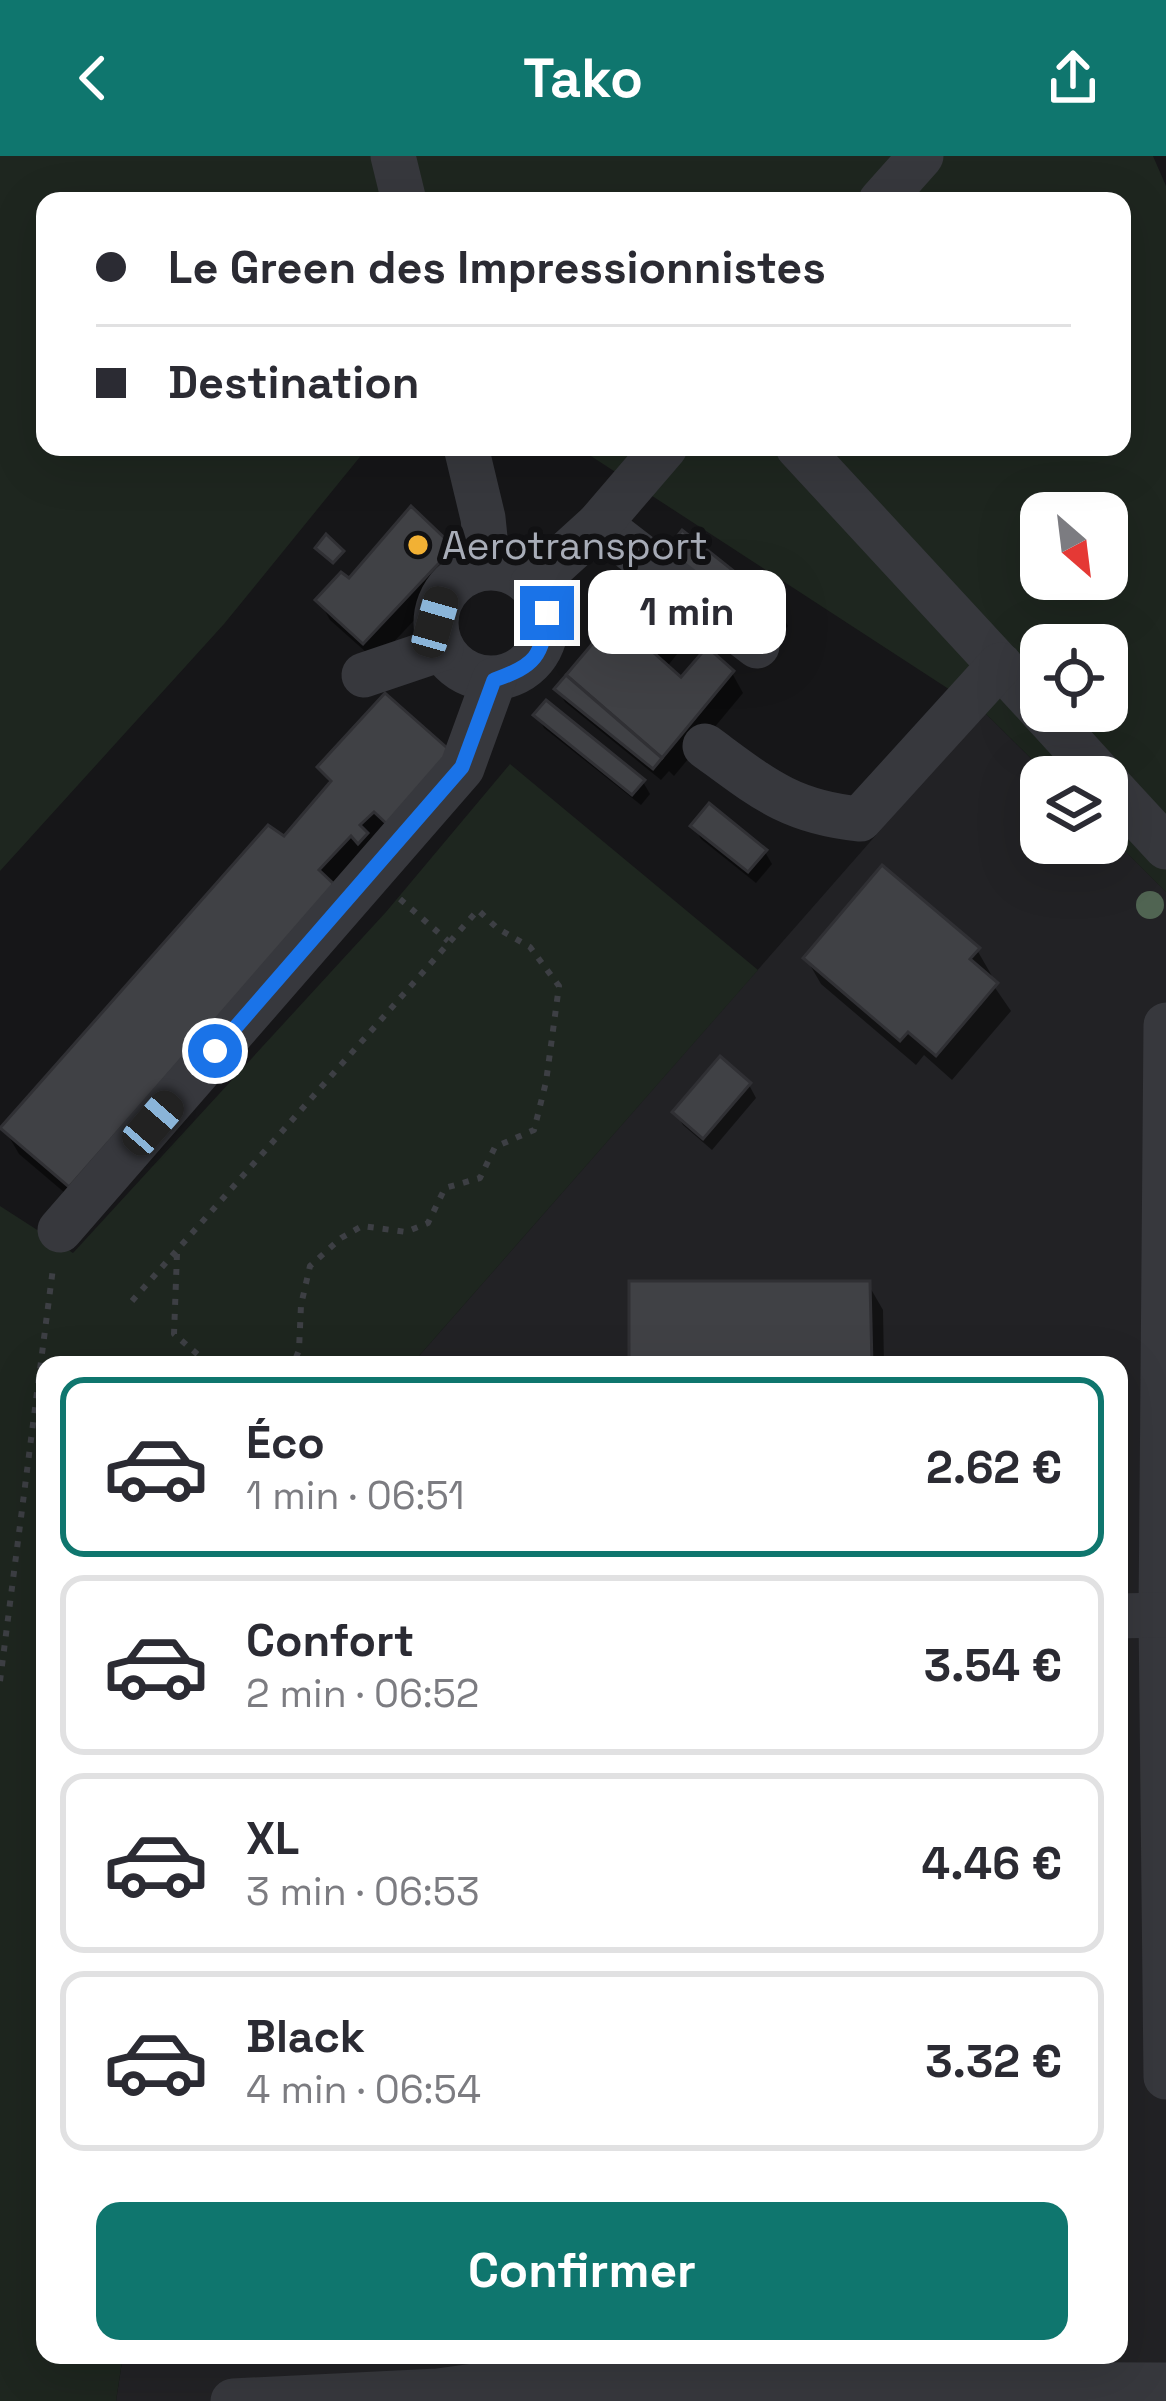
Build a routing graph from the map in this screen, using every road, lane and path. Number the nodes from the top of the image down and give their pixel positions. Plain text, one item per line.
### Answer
1 (393, 156) edge
2 (921, 156) edge
3 (402, 192) edge
4 (889, 192) edge
5 (468, 456) edge
6 (656, 456) edge
7 (806, 456) edge
8 (599, 524) junction
9 (488, 567) junction
10 (532, 585) junction
11 (757, 646) dead end
12 (441, 650) junction
13 (1000, 665) junction
14 (364, 675) dead end
15 (494, 680) junction
16 (1020, 687) edge
17 (1060, 732) edge
18 (705, 746) dead end
19 (1082, 756) edge
20 (1128, 806) edge
21 (1166, 848) edge
22 (370, 873) junction
23 (448, 941) junction
24 (1166, 1025) edge
25 (60, 1230) joint
26 (177, 1250) junction
27 (132, 1300) dead end
28 (40, 1356) edge
29 (200, 1356) edge
30 (297, 1356) edge
31 (1141, 1384) edge
32 (36, 1388) edge
33 (1140, 1616) edge
34 (0, 1681) edge
35 (1166, 2077) edge
36 (383, 2374) edge
37 (492, 2380) edge
38 (1166, 2385) edge
39 (673, 2392) edge
40 (233, 2401) edge

1 - 3 street
2 - 4 street
5 - 9 street
6 - 8 street
7 - 13 street
8 - 10 street
8 - 11 street
9 - 10 street
9 - 12 street
10 - 15 street
12 - 14 street
12 - 15 street
13 - 16 street
13 - 18 street
15 - 22 street
17 - 19 street
20 - 21 street
22 - 23 path
22 - 25 street
23 - 26 path
23 - 30 path
24 - 31 street
25 - 28 path
26 - 27 path
26 - 29 path
31 - 33 street
32 - 34 path
33 - 35 street
36 - 37 street
36 - 40 street
37 - 39 street
38 - 39 street

